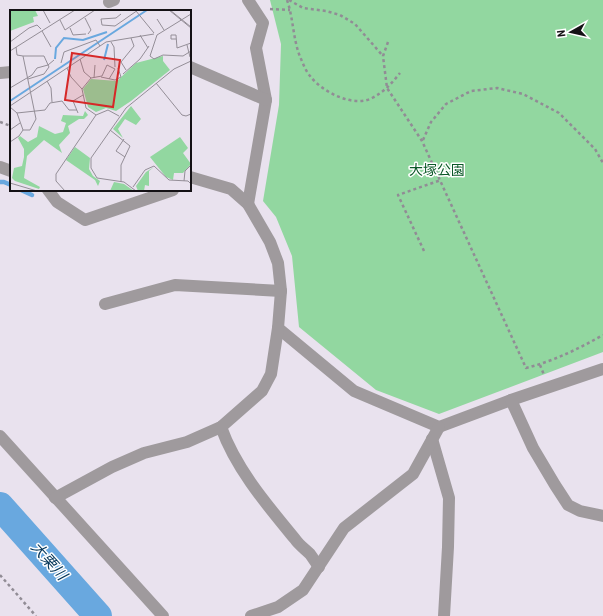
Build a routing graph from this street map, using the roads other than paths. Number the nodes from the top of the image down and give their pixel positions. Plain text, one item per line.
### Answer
1 (248, 0) edge
2 (191, 67) edge
3 (10, 72) edge
4 (0, 73) edge
5 (266, 100) junction
6 (0, 167) edge
7 (10, 171) edge
8 (194, 180) edge
9 (49, 191) edge
10 (170, 191) edge
11 (248, 204) junction
12 (281, 291) junction
13 (105, 304) dead end
14 (278, 328) junction
15 (603, 369) edge
16 (511, 400) junction
17 (221, 427) junction
18 (439, 427) junction
19 (0, 436) edge
20 (432, 439) junction
21 (55, 498) junction
22 (603, 516) edge
23 (318, 567) junction
24 (163, 616) edge
25 (251, 616) edge
26 (444, 616) edge

1 - 5 street
2 - 5 street
3 - 4 street
5 - 11 street
6 - 7 street
8 - 11 street
9 - 10 street
11 - 12 street
12 - 13 street
12 - 14 street
14 - 17 street
14 - 18 street
15 - 16 street
16 - 18 street
16 - 22 street
17 - 21 street
17 - 23 street
18 - 20 street
19 - 21 street
20 - 23 street
20 - 26 street
21 - 24 street
23 - 25 street

